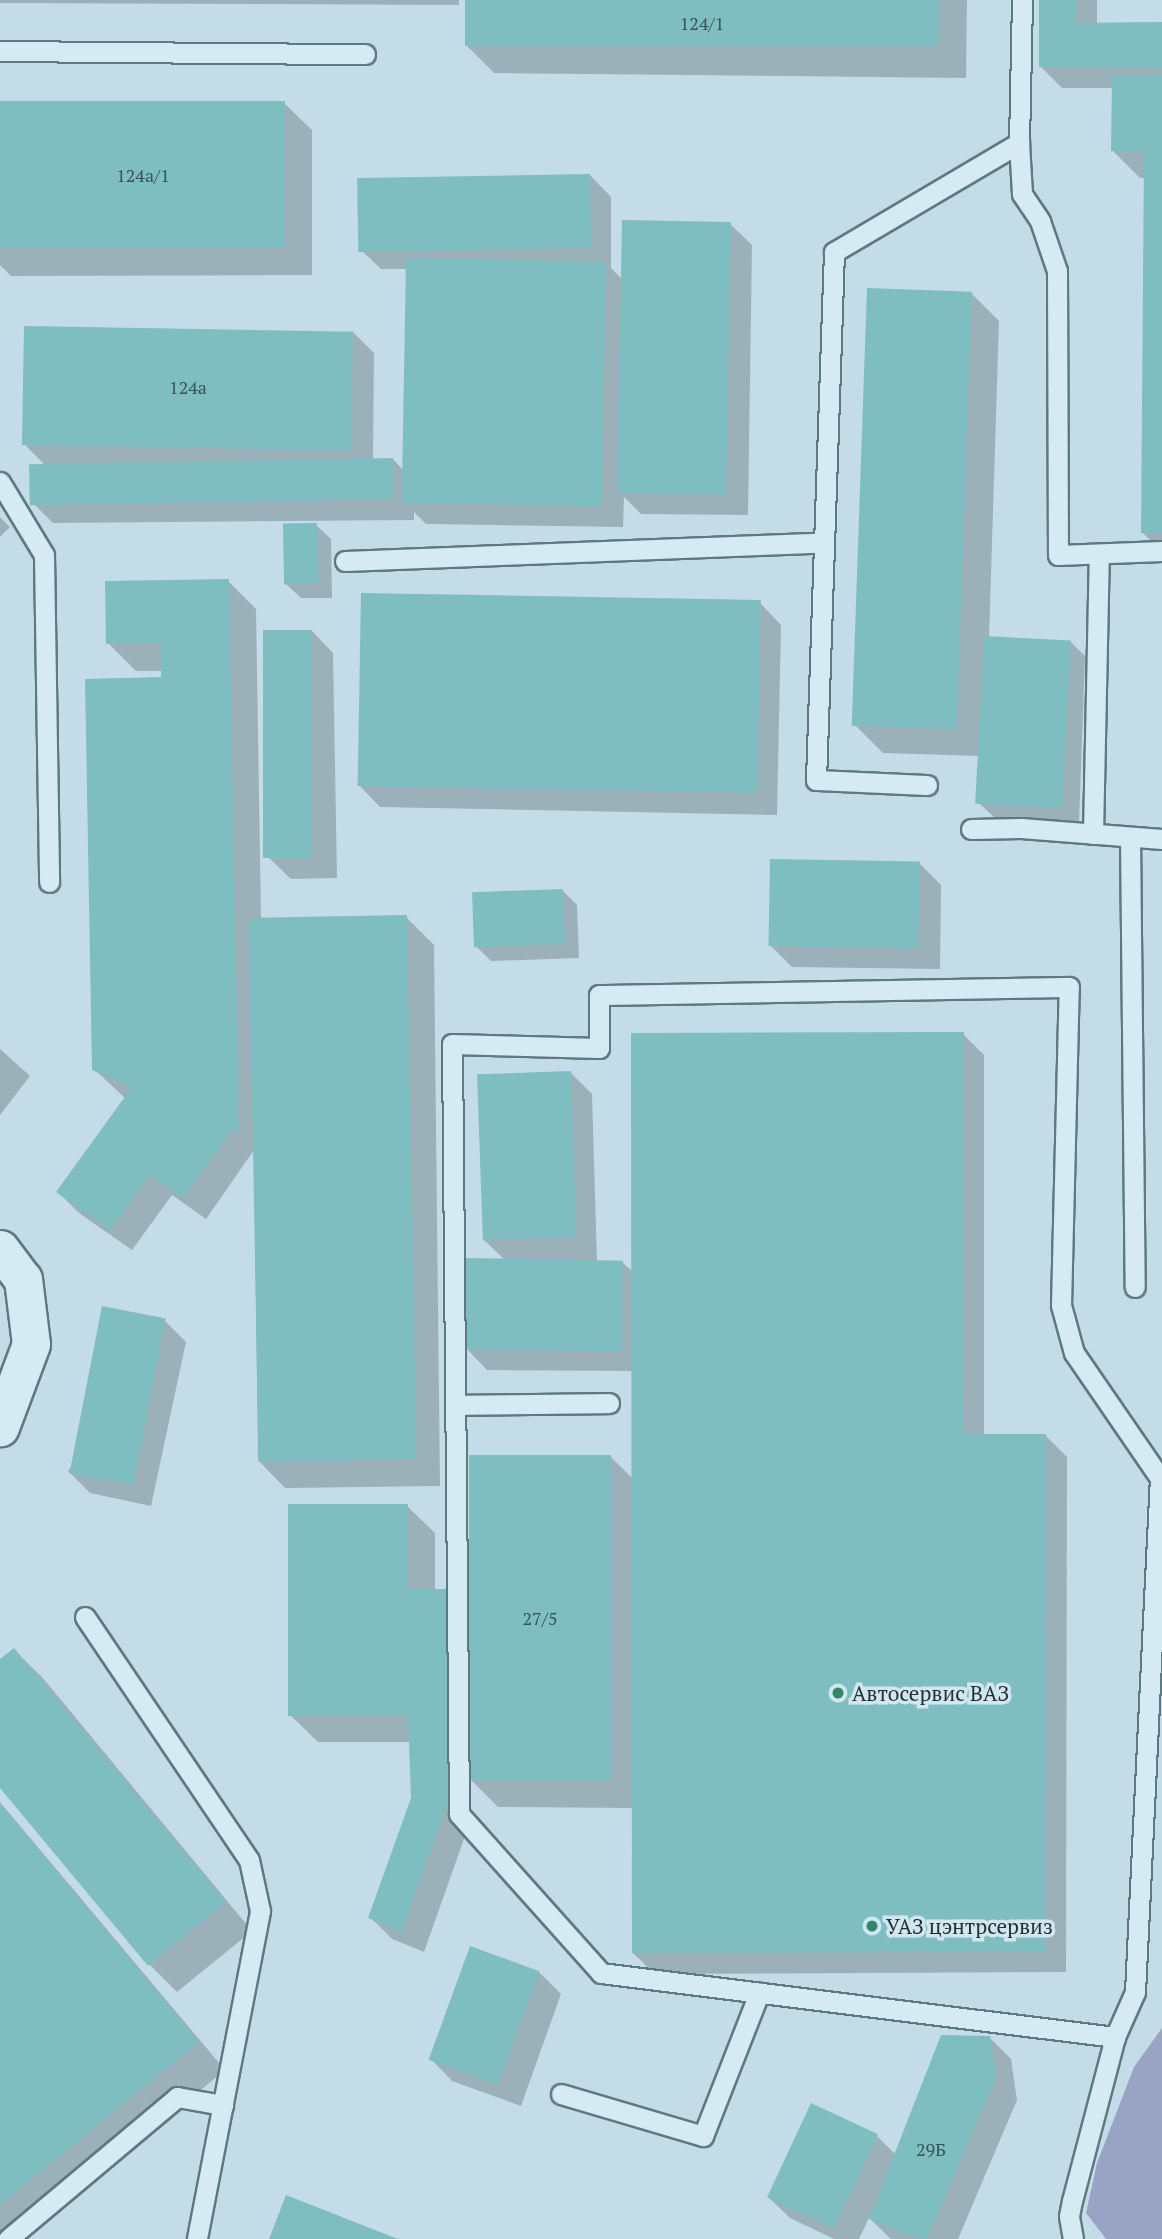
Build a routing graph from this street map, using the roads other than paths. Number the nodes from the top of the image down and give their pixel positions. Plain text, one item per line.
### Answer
1 (1022, 0) edge
2 (0, 51) edge
3 (365, 54) dead end
4 (1019, 143) junction
5 (0, 482) edge
6 (824, 543) junction
7 (1162, 551) edge
8 (1099, 554) junction
9 (345, 561) dead end
10 (927, 785) dead end
11 (971, 829) dead end
12 (1093, 834) junction
13 (1130, 837) junction
14 (1162, 839) edge
15 (49, 882) dead end
16 (0, 1248) edge
17 (1135, 1287) dead end
18 (609, 1403) dead end
19 (455, 1405) junction
20 (0, 1427) edge
21 (1161, 1478) edge
22 (85, 1617) dead end
23 (759, 1993) junction
24 (1115, 2037) junction
25 (561, 2094) dead end
26 (223, 2105) junction
27 (8, 2239) edge
28 (197, 2239) edge
29 (1073, 2239) edge

1 - 4 lane
2 - 3 lane
4 - 6 lane
4 - 8 lane
5 - 15 lane
6 - 9 lane
6 - 10 lane
7 - 8 lane
8 - 12 lane
11 - 12 lane
12 - 13 lane
13 - 14 lane
13 - 17 lane
16 - 20 street
18 - 19 lane
19 - 21 lane
19 - 23 lane
21 - 24 lane
22 - 26 lane
23 - 24 lane
23 - 25 lane
24 - 29 lane
26 - 27 lane
26 - 28 lane

